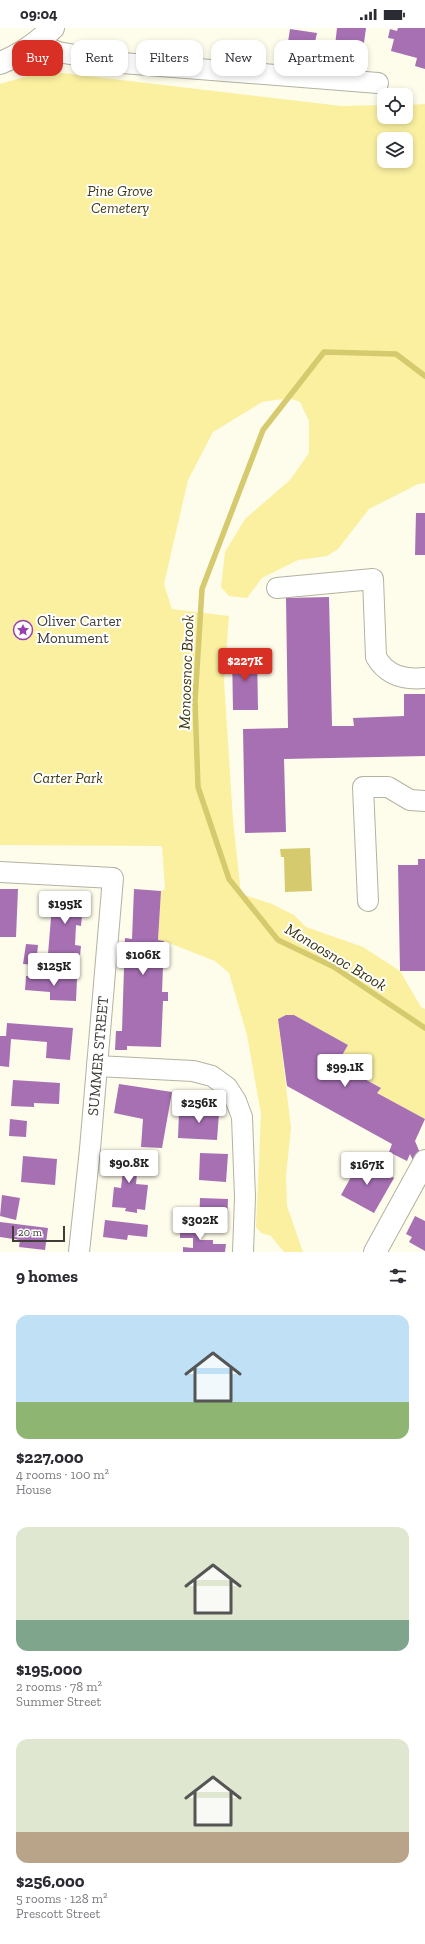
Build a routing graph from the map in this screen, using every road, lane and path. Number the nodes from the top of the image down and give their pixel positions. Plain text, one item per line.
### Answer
1 (53, 28) edge
2 (39, 40) edge
3 (63, 53) edge
4 (12, 58) edge
5 (0, 63) edge
6 (378, 83) dead end
7 (276, 588) dead end
8 (425, 678) edge
9 (425, 801) edge
10 (0, 872) edge
11 (368, 901) dead end
12 (97, 1066) junction
13 (425, 1161) edge
14 (79, 1252) edge
15 (243, 1252) edge
16 (375, 1252) edge

1 - 2 main road
3 - 6 street
4 - 5 main road
7 - 8 street
9 - 11 street
10 - 12 street, SUMMER STREET
12 - 14 street, SUMMER STREET
12 - 15 street
13 - 16 main road

